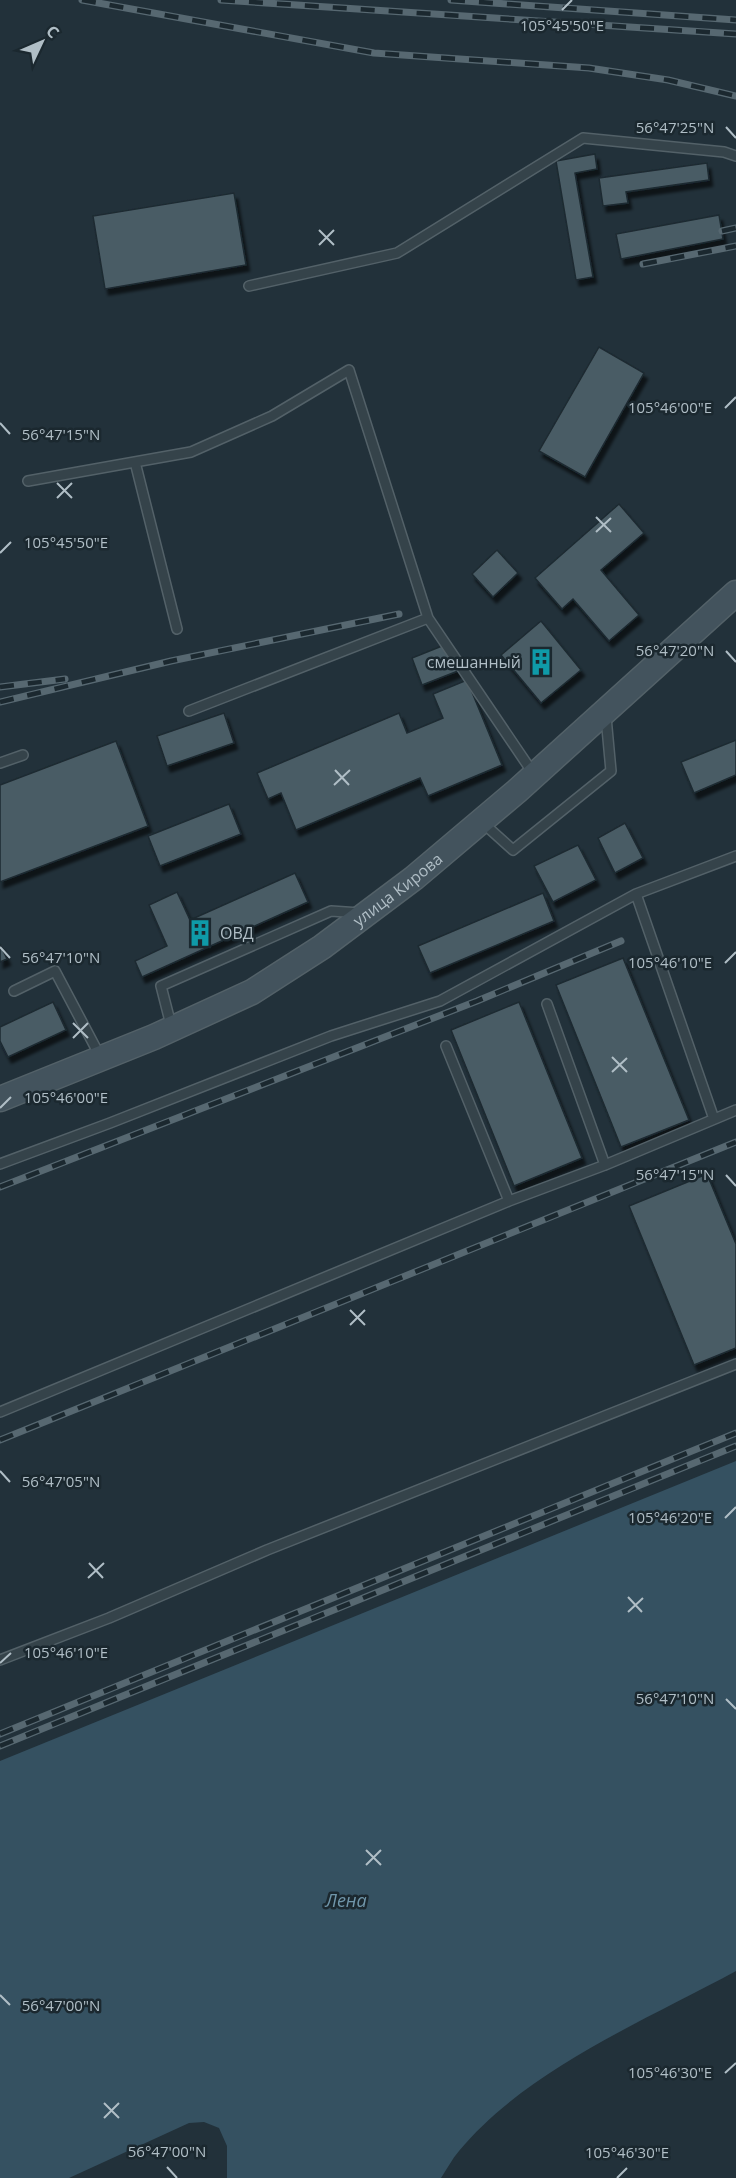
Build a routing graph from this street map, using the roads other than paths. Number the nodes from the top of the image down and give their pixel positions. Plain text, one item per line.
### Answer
1 (736, 156) edge
2 (249, 286) dead end
3 (135, 462) junction
4 (28, 481) dead end
5 (736, 593) edge
6 (428, 618) junction
7 (177, 629) dead end
8 (189, 711) dead end
9 (605, 712) junction
10 (23, 755) dead end
11 (0, 763) edge
12 (535, 775) junction
13 (481, 822) junction
14 (736, 856) edge
15 (636, 894) junction
16 (367, 914) junction
17 (14, 991) dead end
18 (547, 1004) dead end
19 (172, 1029) junction
20 (446, 1046) dead end
21 (101, 1058) junction
22 (0, 1099) edge
23 (736, 1110) edge
24 (714, 1119) junction
25 (0, 1164) edge
26 (605, 1165) junction
27 (509, 1201) junction
28 (736, 1364) edge
29 (0, 1412) edge
30 (0, 1660) edge

1 - 2 lane
3 - 4 lane
3 - 6 lane
3 - 7 lane
5 - 9 main road, улица Кирова
6 - 8 lane
6 - 12 lane
9 - 12 main road, улица Кирова
9 - 13 lane
10 - 11 lane
12 - 13 main road, улица Кирова
13 - 16 main road, улица Кирова
14 - 15 lane
15 - 24 lane
15 - 25 lane
16 - 19 main road, улица Кирова
16 - 19 lane
17 - 21 lane
18 - 26 lane
19 - 21 main road, улица Кирова
20 - 27 lane
21 - 22 main road, улица Кирова
23 - 24 lane
24 - 26 lane
26 - 27 lane
27 - 29 lane
28 - 30 lane

